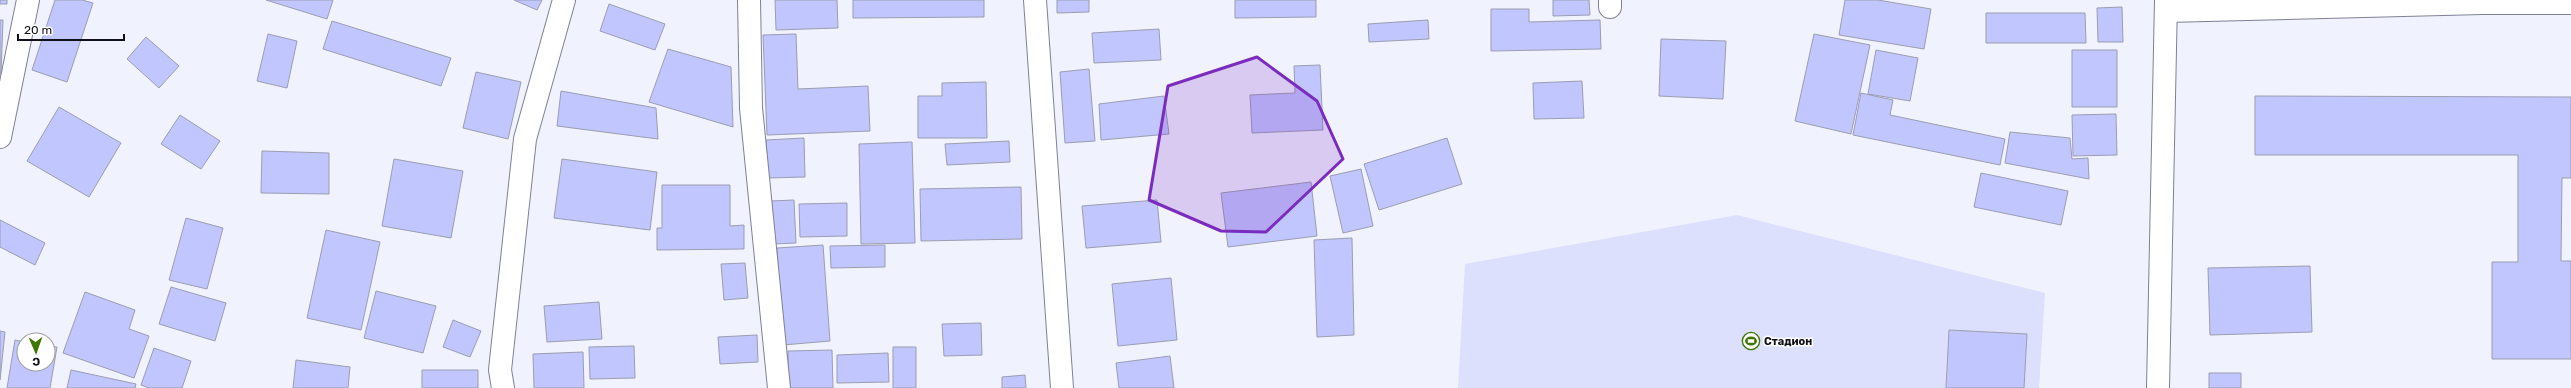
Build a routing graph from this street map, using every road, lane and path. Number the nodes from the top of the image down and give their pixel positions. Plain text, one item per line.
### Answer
1 (28, 0) edge
2 (564, 0) edge
3 (749, 0) edge
4 (1035, 0) edge
5 (2482, 1) edge
6 (2571, 3) edge
7 (2166, 5) edge
8 (0, 137) edge
9 (502, 388) edge
10 (779, 388) edge
11 (1062, 388) edge
12 (2158, 388) edge

1 - 8 street
2 - 9 street
3 - 10 street
4 - 11 street
5 - 6 street
5 - 7 street
7 - 12 street

